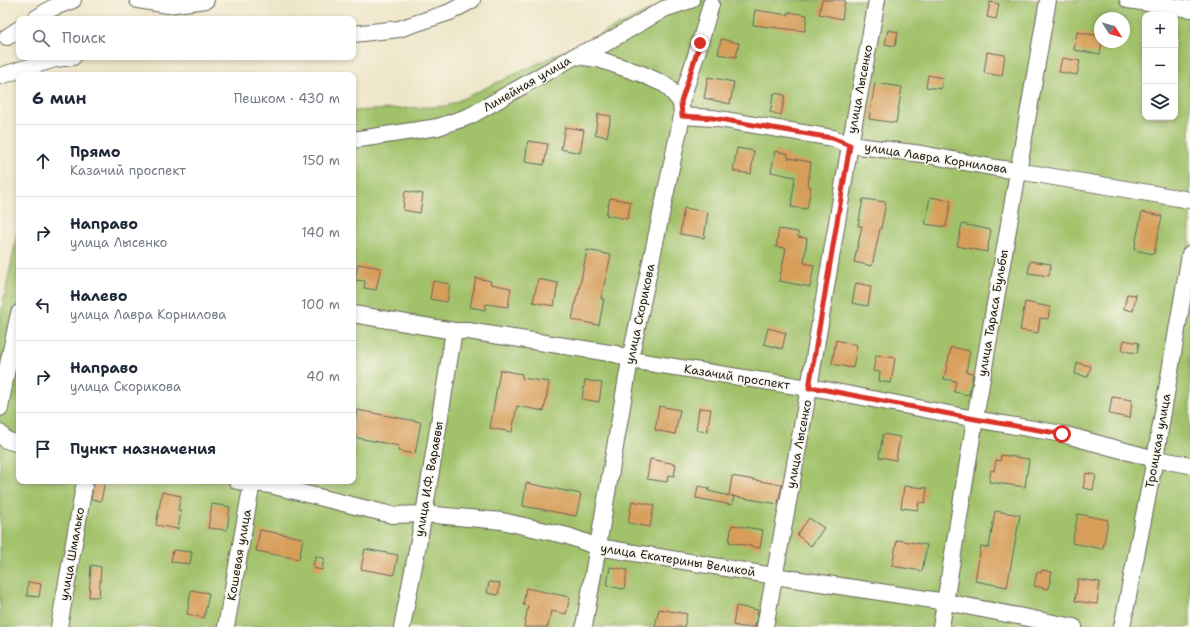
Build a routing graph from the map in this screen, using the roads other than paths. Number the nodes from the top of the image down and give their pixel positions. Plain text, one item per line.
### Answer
1 (73, 0) edge
2 (138, 0) edge
3 (206, 0) edge
4 (472, 0) edge
5 (691, 0) edge
6 (877, 0) edge
7 (1048, 0) edge
8 (1128, 0) edge
9 (710, 1) edge
10 (1190, 9) edge
11 (40, 16) edge
12 (356, 34) edge
13 (575, 56) junction
14 (52, 60) edge
15 (0, 76) edge
16 (682, 109) junction
17 (356, 140) edge
18 (850, 145) junction
19 (1018, 171) junction
20 (1190, 200) edge
21 (1190, 254) edge
22 (356, 315) edge
23 (16, 327) edge
24 (454, 331) junction
25 (630, 360) junction
26 (809, 388) junction
27 (0, 408) edge
28 (975, 419) junction
29 (0, 433) edge
30 (16, 443) edge
31 (1155, 459) junction
32 (1190, 465) edge
33 (84, 484) edge
34 (245, 484) edge
35 (262, 484) edge
36 (424, 514) junction
37 (598, 547) junction
38 (774, 576) junction
39 (946, 602) junction
40 (59, 627) edge
41 (226, 627) edge
42 (402, 627) edge
43 (584, 627) edge
44 (765, 627) edge
45 (941, 627) edge
46 (1074, 627) edge
47 (1122, 627) edge

1 - 11 street
2 - 3 street
4 - 12 street
5 - 13 street, Линейная улица
6 - 18 street, улица Лысенко
7 - 19 street, улица Тараса Бульбы
8 - 10 street
9 - 16 street, улица Скорикова
13 - 16 street
13 - 17 street, Линейная улица
14 - 15 street
16 - 18 street, улица Лавра Корнилова
16 - 25 street, улица Скорикова
18 - 19 street, улица Лавра Корнилова
18 - 26 street, улица Лысенко
19 - 20 street, улица Лавра Корнилова
19 - 28 street, улица Тараса Бульбы
21 - 31 street, Троицкая улица
22 - 24 street, Казачий проспект
23 - 27 street
24 - 25 street, Казачий проспект
24 - 36 street, улица И.Ф. Вараввы
25 - 26 street, Казачий проспект
25 - 37 street, улица Скорикова
26 - 28 street, Казачий проспект
26 - 38 street, улица Лысенко
28 - 31 street, Казачий проспект
28 - 39 street, улица Тараса Бульбы
29 - 30 street
31 - 32 street, Казачий проспект
31 - 47 street, Троицкая улица
33 - 40 street, улица Шмалько
34 - 41 street, Кошевая улица
35 - 36 street, улица Екатерины Великой
36 - 37 street, улица Екатерины Великой
36 - 42 street, улица И.Ф. Вараввы
37 - 38 street, улица Екатерины Великой
37 - 43 street, улица Скорикова
38 - 39 street, улица Екатерины Великой
38 - 44 street, улица Лысенко
39 - 45 street, улица Тараса Бульбы
39 - 46 street, улица Екатерины Великой

